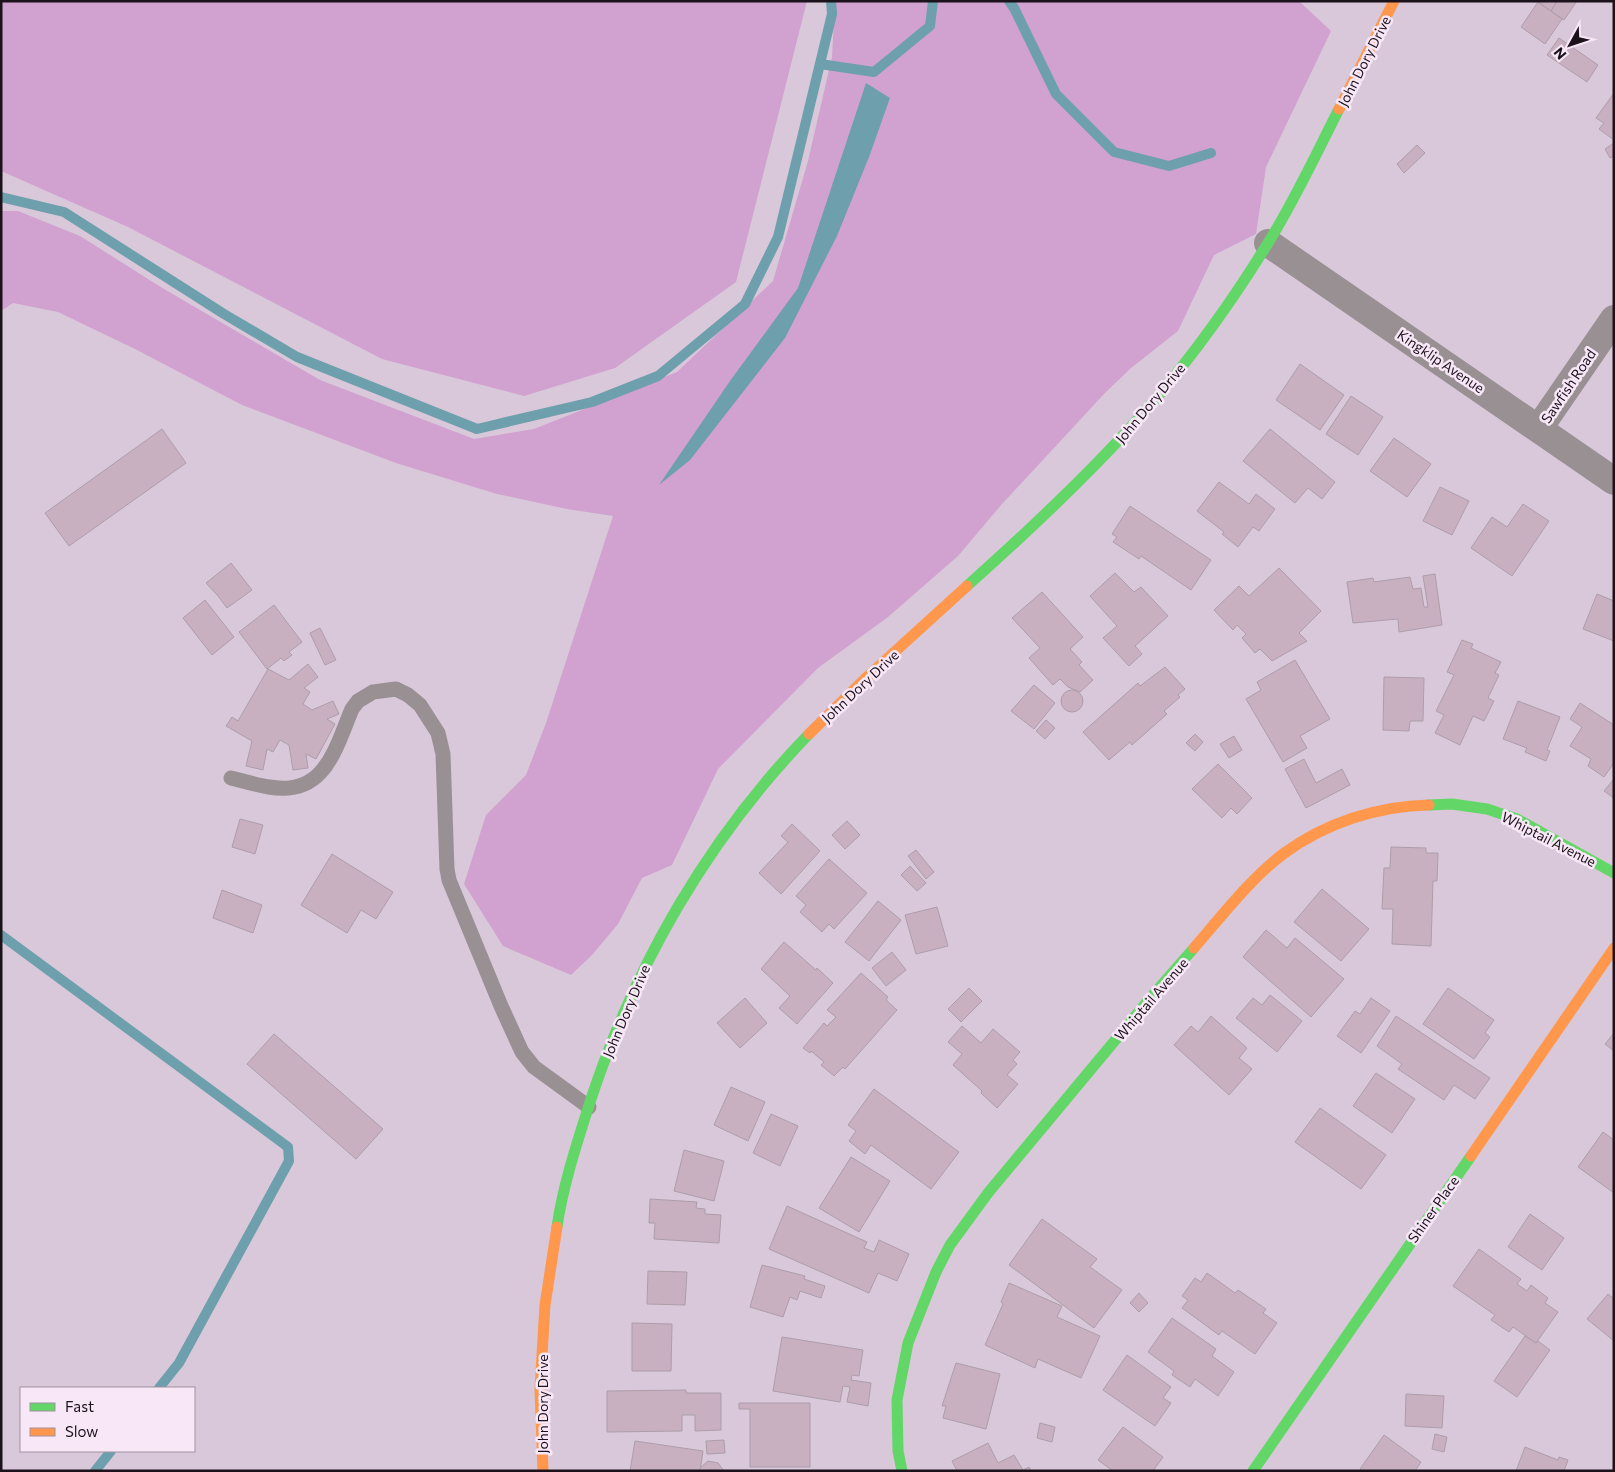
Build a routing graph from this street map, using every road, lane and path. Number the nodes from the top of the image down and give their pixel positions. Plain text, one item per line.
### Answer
1 (1394, 1) edge
2 (1268, 243) junction
3 (1614, 318) edge
4 (1539, 428) junction
5 (1614, 481) edge
6 (231, 778) dead end
7 (1614, 873) edge
8 (1614, 948) edge
9 (589, 1107) junction
10 (543, 1471) edge
11 (902, 1471) edge
12 (1253, 1471) edge

1 - 2 street, John Dory Drive
2 - 4 street, Kingklip Avenue
2 - 9 street, John Dory Drive
3 - 4 street, Sawfish Road
4 - 5 street, Kingklip Avenue
6 - 9 lane
7 - 11 street, Whiptail Avenue
8 - 12 street, Shiner Place
9 - 10 street, John Dory Drive

